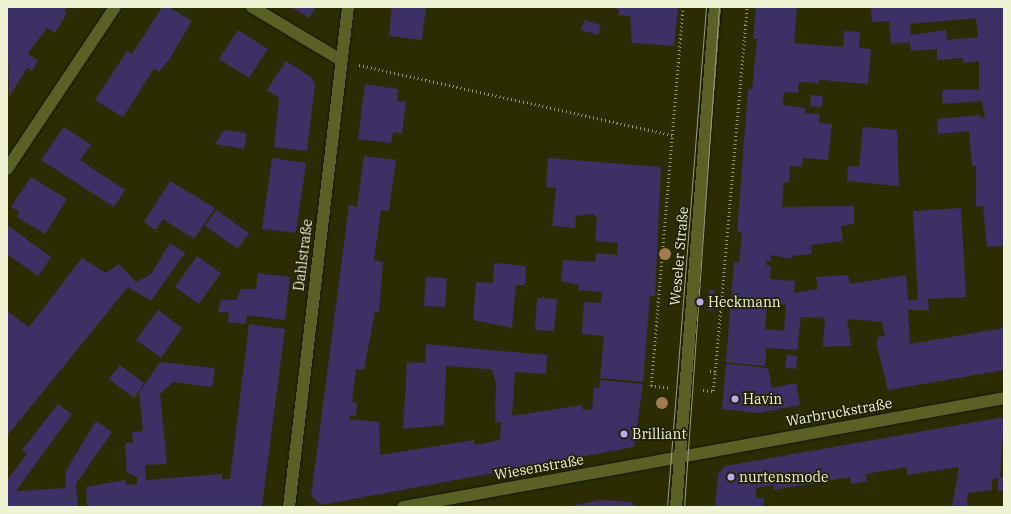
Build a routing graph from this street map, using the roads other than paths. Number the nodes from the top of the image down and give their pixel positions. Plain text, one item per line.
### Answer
1 (115, 7) edge
2 (252, 7) edge
3 (348, 7) edge
4 (715, 7) edge
5 (341, 60) junction
6 (7, 168) edge
7 (1004, 398) edge
8 (680, 457) junction
9 (289, 507) edge
10 (403, 507) edge
11 (676, 507) edge

1 - 6 street
2 - 5 street
3 - 5 street, Dahlstraße
4 - 8 street, Weseler Straße
5 - 9 street, Dahlstraße
7 - 8 street, Warbruckstraße
8 - 10 street, Wiesenstraße
8 - 11 street, Weseler Straße

